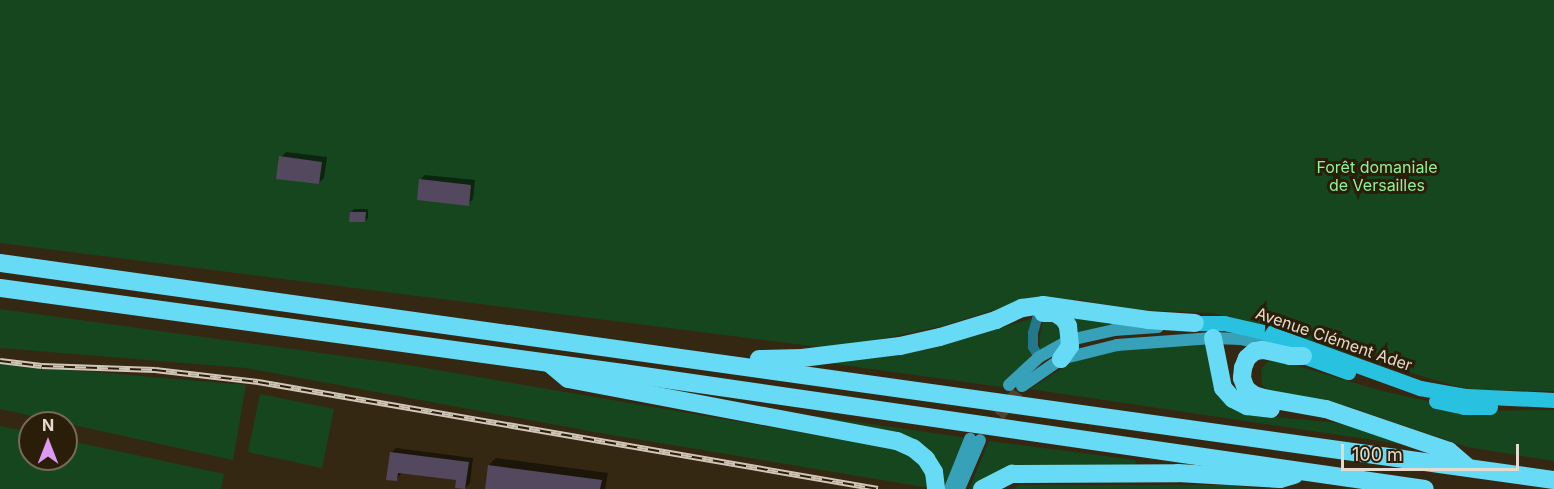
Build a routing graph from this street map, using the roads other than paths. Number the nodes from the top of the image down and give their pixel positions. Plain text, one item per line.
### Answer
1 (0, 263) edge
2 (0, 288) edge
3 (1045, 313) junction
4 (996, 320) junction
5 (1195, 323) junction
6 (1212, 338) junction
7 (1070, 340) junction
8 (1303, 356) junction
9 (1039, 357) junction
10 (1061, 359) junction
11 (549, 363) junction
12 (739, 365) junction
13 (1554, 400) edge
14 (1554, 408) edge
15 (1347, 417) junction
16 (1466, 466) junction
17 (1306, 471) junction
18 (1554, 480) edge
19 (936, 489) edge
20 (950, 489) edge
21 (959, 489) edge
22 (982, 489) edge
23 (1425, 489) edge

1 - 12 highway
2 - 11 highway
3 - 4 highway
3 - 7 highway
3 - 9 street
4 - 5 highway
4 - 12 highway
5 - 6 main road
5 - 7 main road, Avenue Clément Ader
5 - 13 main road, Avenue Clément Ader
6 - 8 main road, Avenue Clément Ader
6 - 10 main road, Avenue Clément Ader
6 - 15 highway
7 - 9 main road, Avenue Clément Ader
7 - 10 highway
8 - 14 main road, Avenue Clément Ader
8 - 15 highway
9 - 10 main road, Avenue Clément Ader
11 - 17 highway
11 - 19 highway
12 - 16 highway
15 - 16 highway
16 - 18 highway
17 - 22 highway
17 - 23 highway
20 - 21 main road

